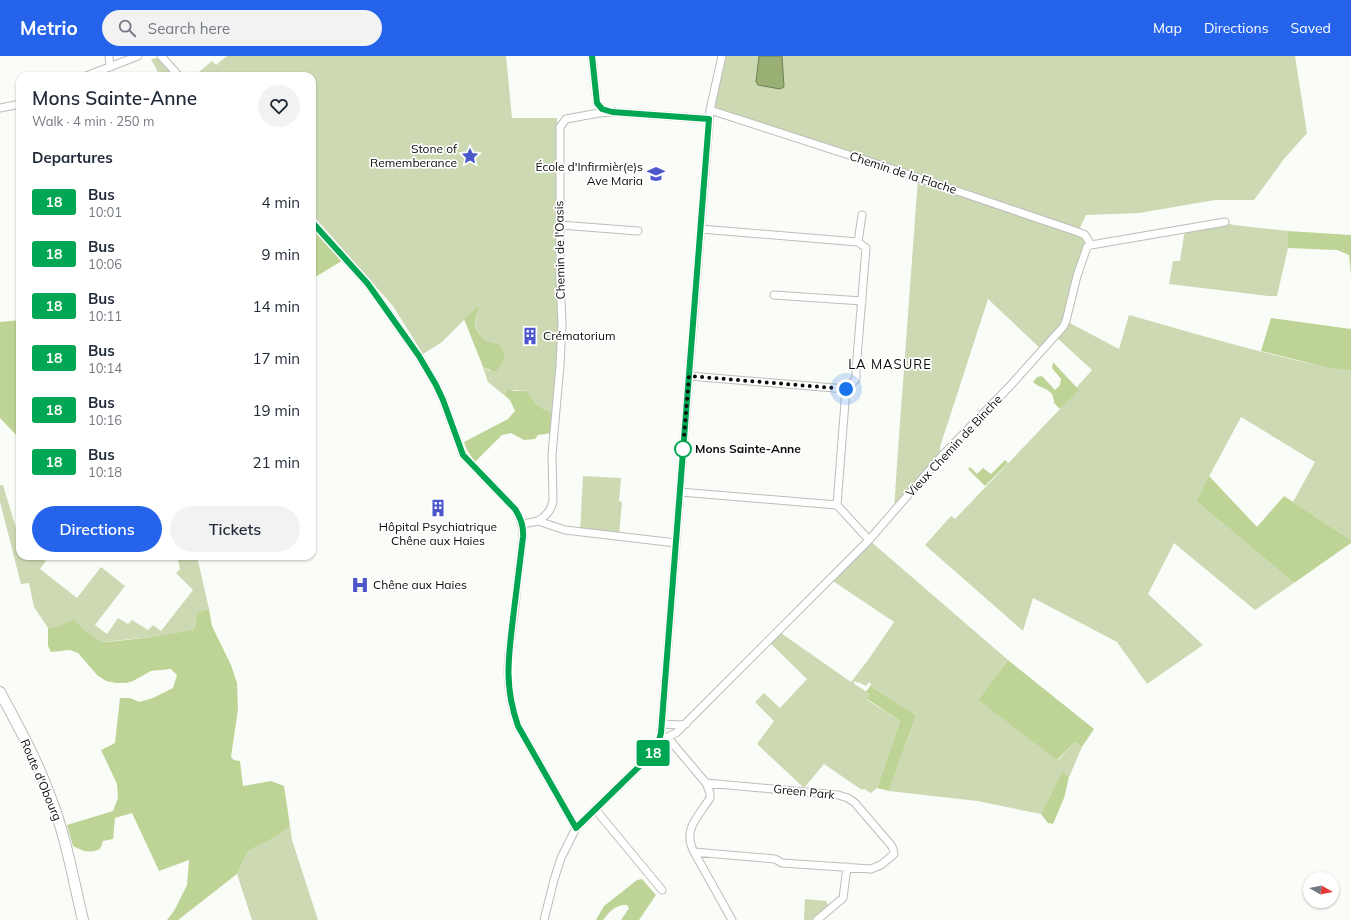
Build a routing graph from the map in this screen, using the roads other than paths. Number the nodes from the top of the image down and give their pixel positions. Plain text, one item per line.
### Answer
1 (109, 56) edge
2 (138, 56) edge
3 (161, 56) edge
4 (592, 56) edge
5 (722, 56) edge
6 (110, 67) junction
7 (97, 72) edge
8 (175, 72) edge
9 (16, 105) edge
10 (0, 108) edge
11 (710, 110) junction
12 (612, 112) junction
13 (709, 119) junction
14 (862, 215) dead end
15 (1225, 222) dead end
16 (560, 225) junction
17 (316, 226) edge
18 (701, 229) junction
19 (638, 231) dead end
20 (858, 242) junction
21 (1091, 245) junction
22 (774, 295) dead end
23 (862, 301) junction
24 (689, 376) junction
25 (846, 389) junction
26 (680, 492) junction
27 (837, 505) junction
28 (538, 521) junction
29 (523, 524) junction
30 (869, 540) junction
31 (676, 543) junction
32 (0, 692) edge
33 (662, 724) junction
34 (686, 724) junction
35 (668, 738) junction
36 (659, 741) junction
37 (706, 782) junction
38 (595, 809) junction
39 (576, 828) junction
40 (694, 852) junction
41 (847, 867) junction
42 (662, 890) dead end
43 (83, 920) edge
44 (544, 920) edge
45 (732, 920) edge
46 (817, 920) edge

1 - 6 street
2 - 6 street
3 - 8 street
4 - 12 street
5 - 11 street
6 - 7 street
9 - 10 street
11 - 13 street
11 - 21 street, Chemin de la Flache
12 - 13 street, Chemin de l'Oasis
12 - 16 street, Chemin de l'Oasis
13 - 18 street
14 - 20 street
15 - 21 street
16 - 19 street
16 - 28 street, Chemin de l'Oasis
17 - 29 street
18 - 20 street
18 - 24 street
20 - 23 street
21 - 30 street, Vieux Chemin de Binche
22 - 23 street
23 - 25 street
24 - 25 street
24 - 26 street
25 - 27 street
26 - 27 street
26 - 31 street
27 - 30 street
28 - 29 street
28 - 31 street
29 - 39 street
30 - 34 street, Vieux Chemin de Binche
31 - 33 street
32 - 43 main road, Route d'Obourg
33 - 34 street
33 - 36 street
34 - 35 street, Vieux Chemin de Binche
35 - 36 street, Vieux Chemin de Binche
35 - 37 street
36 - 38 street
37 - 40 street
37 - 41 street, Green Park
38 - 39 street
38 - 42 street
39 - 44 street
40 - 41 street, Green Park
40 - 45 street
41 - 46 street

